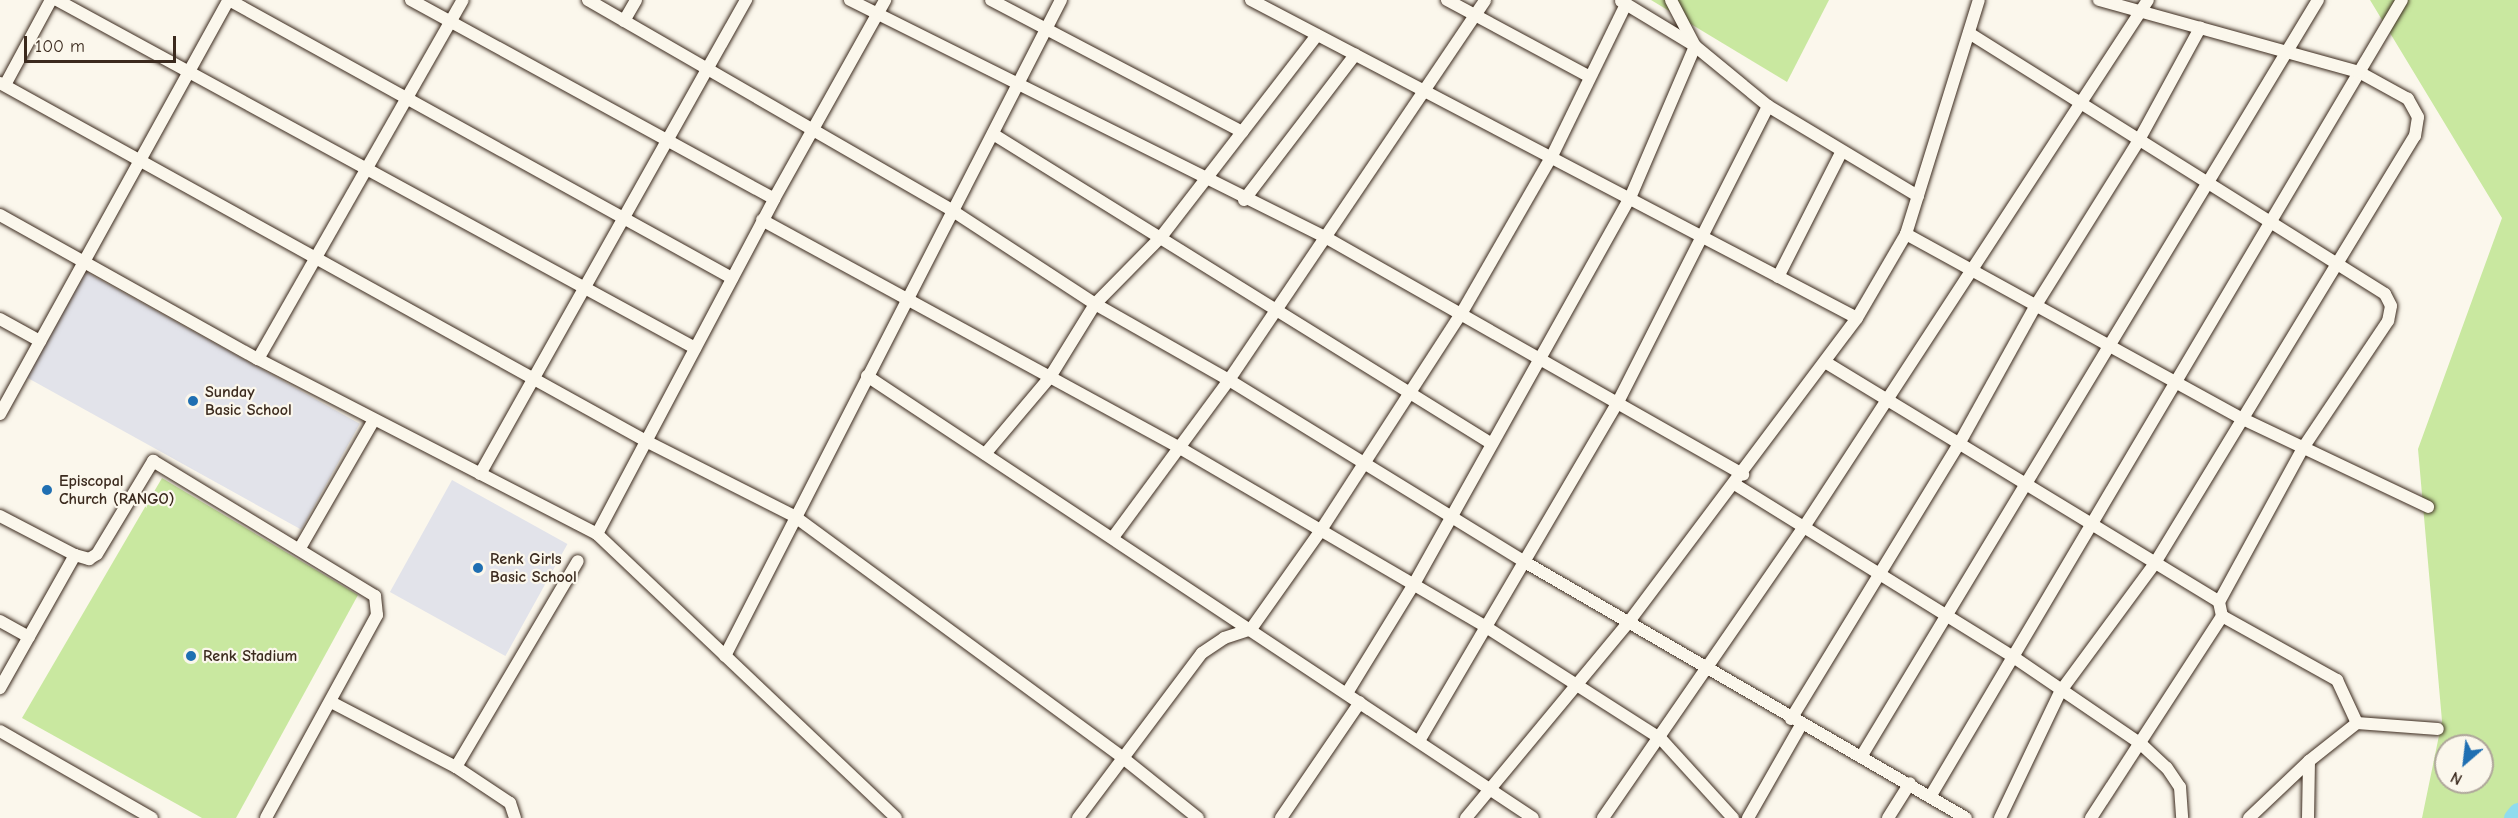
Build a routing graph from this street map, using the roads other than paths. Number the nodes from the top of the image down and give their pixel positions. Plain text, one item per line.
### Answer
1 (51, 0) edge
2 (57, 0) edge
3 (229, 0) edge
4 (411, 0) edge
5 (463, 0) edge
6 (588, 0) edge
7 (636, 0) edge
8 (746, 0) edge
9 (850, 0) edge
10 (885, 0) edge
11 (991, 0) edge
12 (1061, 0) edge
13 (1251, 0) edge
14 (1447, 0) edge
15 (1485, 0) edge
16 (1671, 0) edge
17 (1979, 0) edge
18 (2098, 0) edge
19 (2148, 0) edge
20 (2318, 0) edge
21 (2402, 0) edge
22 (1622, 2) edge
23 (1264, 3) edge
24 (2140, 12) junction
25 (1475, 14) junction
26 (877, 15) junction
27 (624, 21) junction
28 (451, 22) junction
29 (2200, 28) junction
30 (1046, 29) junction
31 (1969, 33) junction
32 (1317, 35) junction
33 (1695, 46) junction
34 (2286, 52) junction
35 (1355, 55) junction
36 (710, 69) junction
37 (189, 72) junction
38 (2359, 72) junction
39 (1590, 77) junction
40 (2, 84) edge
41 (1019, 85) junction
42 (1425, 89) junction
43 (408, 99) junction
44 (2080, 103) junction
45 (1768, 105) junction
46 (814, 129) junction
47 (1242, 132) junction
48 (993, 134) junction
49 (2139, 140) junction
50 (668, 141) junction
51 (1842, 151) junction
52 (1552, 156) junction
53 (140, 162) junction
54 (369, 170) junction
55 (1205, 179) junction
56 (2207, 183) junction
57 (1918, 196) junction
58 (1630, 198) junction
59 (774, 199) junction
60 (1244, 200) junction
61 (952, 211) junction
62 (0, 215) edge
63 (624, 218) junction
64 (762, 220) junction
65 (2270, 222) junction
66 (1906, 234) junction
67 (1161, 237) junction
68 (1325, 237) junction
69 (1704, 238) junction
70 (317, 260) junction
71 (84, 262) junction
72 (2337, 264) junction
73 (1971, 270) junction
74 (1778, 277) junction
75 (732, 278) junction
76 (585, 288) junction
77 (909, 299) junction
78 (1095, 304) junction
79 (2036, 305) junction
80 (1274, 312) junction
81 (1461, 314) junction
82 (1857, 318) junction
83 (0, 319) edge
84 (40, 342) junction
85 (2109, 346) junction
86 (695, 348) junction
87 (1541, 358) junction
88 (258, 359) junction
89 (1825, 362) junction
90 (867, 376) junction
91 (1050, 377) junction
92 (533, 379) junction
93 (1229, 380) junction
94 (2175, 382) junction
95 (1410, 392) junction
96 (1887, 400) junction
97 (1618, 402) junction
98 (0, 413) edge
99 (2243, 419) junction
100 (374, 420) junction
101 (644, 440) junction
102 (1492, 444) junction
103 (1959, 444) junction
104 (1180, 448) junction
105 (2303, 448) junction
106 (985, 454) junction
107 (1364, 465) junction
108 (480, 474) junction
109 (1743, 474) junction
110 (2025, 484) junction
111 (1736, 485) junction
112 (2428, 507) dead end
113 (0, 516) edge
114 (794, 516) junction
115 (1452, 518) junction
116 (2091, 524) junction
117 (1804, 527) junction
118 (1321, 530) junction
119 (597, 534) junction
120 (1114, 536) junction
121 (300, 548) junction
122 (75, 555) junction
123 (578, 561) dead end
124 (1523, 561) junction
125 (2155, 563) junction
126 (1879, 574) junction
127 (1414, 584) junction
128 (2219, 602) junction
129 (1946, 615) junction
130 (2222, 616) junction
131 (0, 621) edge
132 (1628, 623) junction
133 (1486, 627) junction
134 (1251, 629) junction
135 (29, 637) junction
136 (725, 656) junction
137 (2012, 656) junction
138 (1708, 670) junction
139 (1578, 684) junction
140 (0, 688) edge
141 (2060, 692) junction
142 (1347, 693) junction
143 (331, 702) junction
144 (1360, 702) junction
145 (1796, 722) junction
146 (2357, 723) junction
147 (2438, 729) dead end
148 (0, 731) edge
149 (1661, 739) junction
150 (1419, 741) junction
151 (2141, 744) junction
152 (1861, 757) junction
153 (1123, 758) junction
154 (2308, 761) junction
155 (456, 767) junction
156 (1910, 783) junction
157 (1490, 788) junction
158 (1930, 797) junction
159 (152, 818) edge
160 (266, 818) edge
161 (515, 818) edge
162 (896, 818) edge
163 (1078, 818) edge
164 (1198, 818) edge
165 (1281, 818) edge
166 (1466, 818) edge
167 (1533, 818) edge
168 (1603, 818) edge
169 (1733, 818) edge
170 (1748, 818) edge
171 (1888, 818) edge
172 (1966, 818) edge
173 (2000, 818) edge
174 (2091, 818) edge
175 (2182, 818) edge
176 (2249, 818) edge
177 (2308, 818) edge

1 - 40 street
2 - 37 street
3 - 37 street
3 - 43 street
4 - 28 street
5 - 28 street
6 - 27 street
7 - 27 street
8 - 36 street
9 - 26 street
10 - 26 street
11 - 30 street
12 - 30 street
13 - 23 street
14 - 25 street
15 - 25 street
16 - 33 street
17 - 31 street
18 - 24 street
19 - 24 street
20 - 34 street
21 - 38 street
22 - 33 street
22 - 39 street
23 - 32 street
24 - 29 street
24 - 44 street
25 - 39 street
25 - 42 street
26 - 41 street
26 - 46 street
27 - 36 street
28 - 43 street
28 - 50 street
29 - 34 street
29 - 49 street
30 - 41 street
30 - 47 street
31 - 44 street
31 - 57 street
32 - 35 street
32 - 47 street
33 - 45 street
33 - 58 street
34 - 38 street
34 - 56 street
35 - 42 street
35 - 60 street
36 - 46 street
36 - 50 street
37 - 53 street
37 - 54 street
38 - 65 street
38 - 72 street
39 - 52 street
40 - 53 street
41 - 48 street
41 - 55 street
42 - 52 street
42 - 68 street
43 - 54 street
43 - 63 street
44 - 49 street
44 - 73 street
45 - 51 street
45 - 69 street
46 - 59 street
46 - 61 street
47 - 55 street
48 - 61 street
48 - 67 street
49 - 56 street
49 - 79 street
50 - 59 street
50 - 63 street
51 - 57 street
51 - 74 street
52 - 58 street
52 - 81 street
53 - 70 street
53 - 71 street
54 - 70 street
54 - 76 street
55 - 60 street
55 - 67 street
56 - 65 street
56 - 85 street
57 - 66 street
58 - 69 street
58 - 87 street
59 - 64 street
60 - 68 street
61 - 77 street
61 - 78 street
62 - 71 street
63 - 75 street
63 - 76 street
64 - 75 street
64 - 77 street
65 - 72 street
65 - 94 street
66 - 73 street
66 - 82 street
67 - 78 street
67 - 80 street
68 - 80 street
68 - 81 street
69 - 74 street
69 - 97 street
70 - 88 street
70 - 92 street
71 - 84 street
71 - 88 street
72 - 99 street
72 - 105 street
73 - 79 street
73 - 96 street
74 - 82 street
75 - 86 street
76 - 86 street
76 - 92 street
77 - 90 street
77 - 91 street
78 - 91 street
78 - 93 street
79 - 85 street
79 - 103 street
80 - 93 street
80 - 95 street
81 - 87 street
81 - 95 street
82 - 89 street
83 - 84 street
84 - 98 street
85 - 94 street
85 - 110 street
86 - 101 street
87 - 97 street
87 - 102 street
88 - 100 street
89 - 96 street
89 - 109 street
90 - 106 street
90 - 114 street
91 - 104 street
91 - 106 street
92 - 101 street
92 - 108 street
93 - 104 street
93 - 107 street
94 - 99 street
94 - 116 street
95 - 102 street
95 - 107 street
96 - 103 street
96 - 117 street
97 - 109 street
97 - 124 street
99 - 105 street
99 - 125 street
100 - 108 street
100 - 121 street
101 - 114 street
101 - 119 street
102 - 115 street
103 - 110 street
103 - 126 street
104 - 118 street
104 - 120 street
105 - 112 street
105 - 128 street
106 - 120 street
107 - 115 street
107 - 118 street
108 - 119 street
109 - 111 street
110 - 116 street
110 - 129 street
111 - 117 street
111 - 132 street
113 - 122 street
114 - 136 street
114 - 153 street
115 - 124 street
115 - 127 street
116 - 125 street
116 - 137 street
117 - 126 street
117 - 138 street
118 - 127 street
118 - 134 street
119 - 136 street
120 - 134 street
121 - 122 street
121 - 143 street
122 - 135 street
123 - 155 street
124 - 132 street
124 - 133 street
125 - 128 street
125 - 141 street
126 - 129 street
126 - 145 street
127 - 133 street
127 - 142 street
128 - 130 street
129 - 137 street
129 - 152 street
130 - 146 street
130 - 151 street
131 - 135 street
132 - 138 street
132 - 139 street
133 - 139 street
133 - 150 street
134 - 142 street
134 - 153 street
135 - 140 street
136 - 162 street
137 - 141 street
137 - 158 street
138 - 145 street
138 - 149 street
139 - 149 street
139 - 157 street
141 - 151 street
141 - 173 street
142 - 144 street
143 - 155 street
143 - 160 street
144 - 150 street
144 - 165 street
145 - 152 street
145 - 170 street
146 - 147 street
146 - 154 street
148 - 159 street
149 - 168 street
149 - 169 street
150 - 157 street
151 - 174 street
151 - 175 street
152 - 156 street
153 - 163 street
153 - 164 street
154 - 176 street
154 - 177 street
155 - 161 street
156 - 158 street
156 - 171 street
157 - 166 street
157 - 167 street
158 - 172 street

